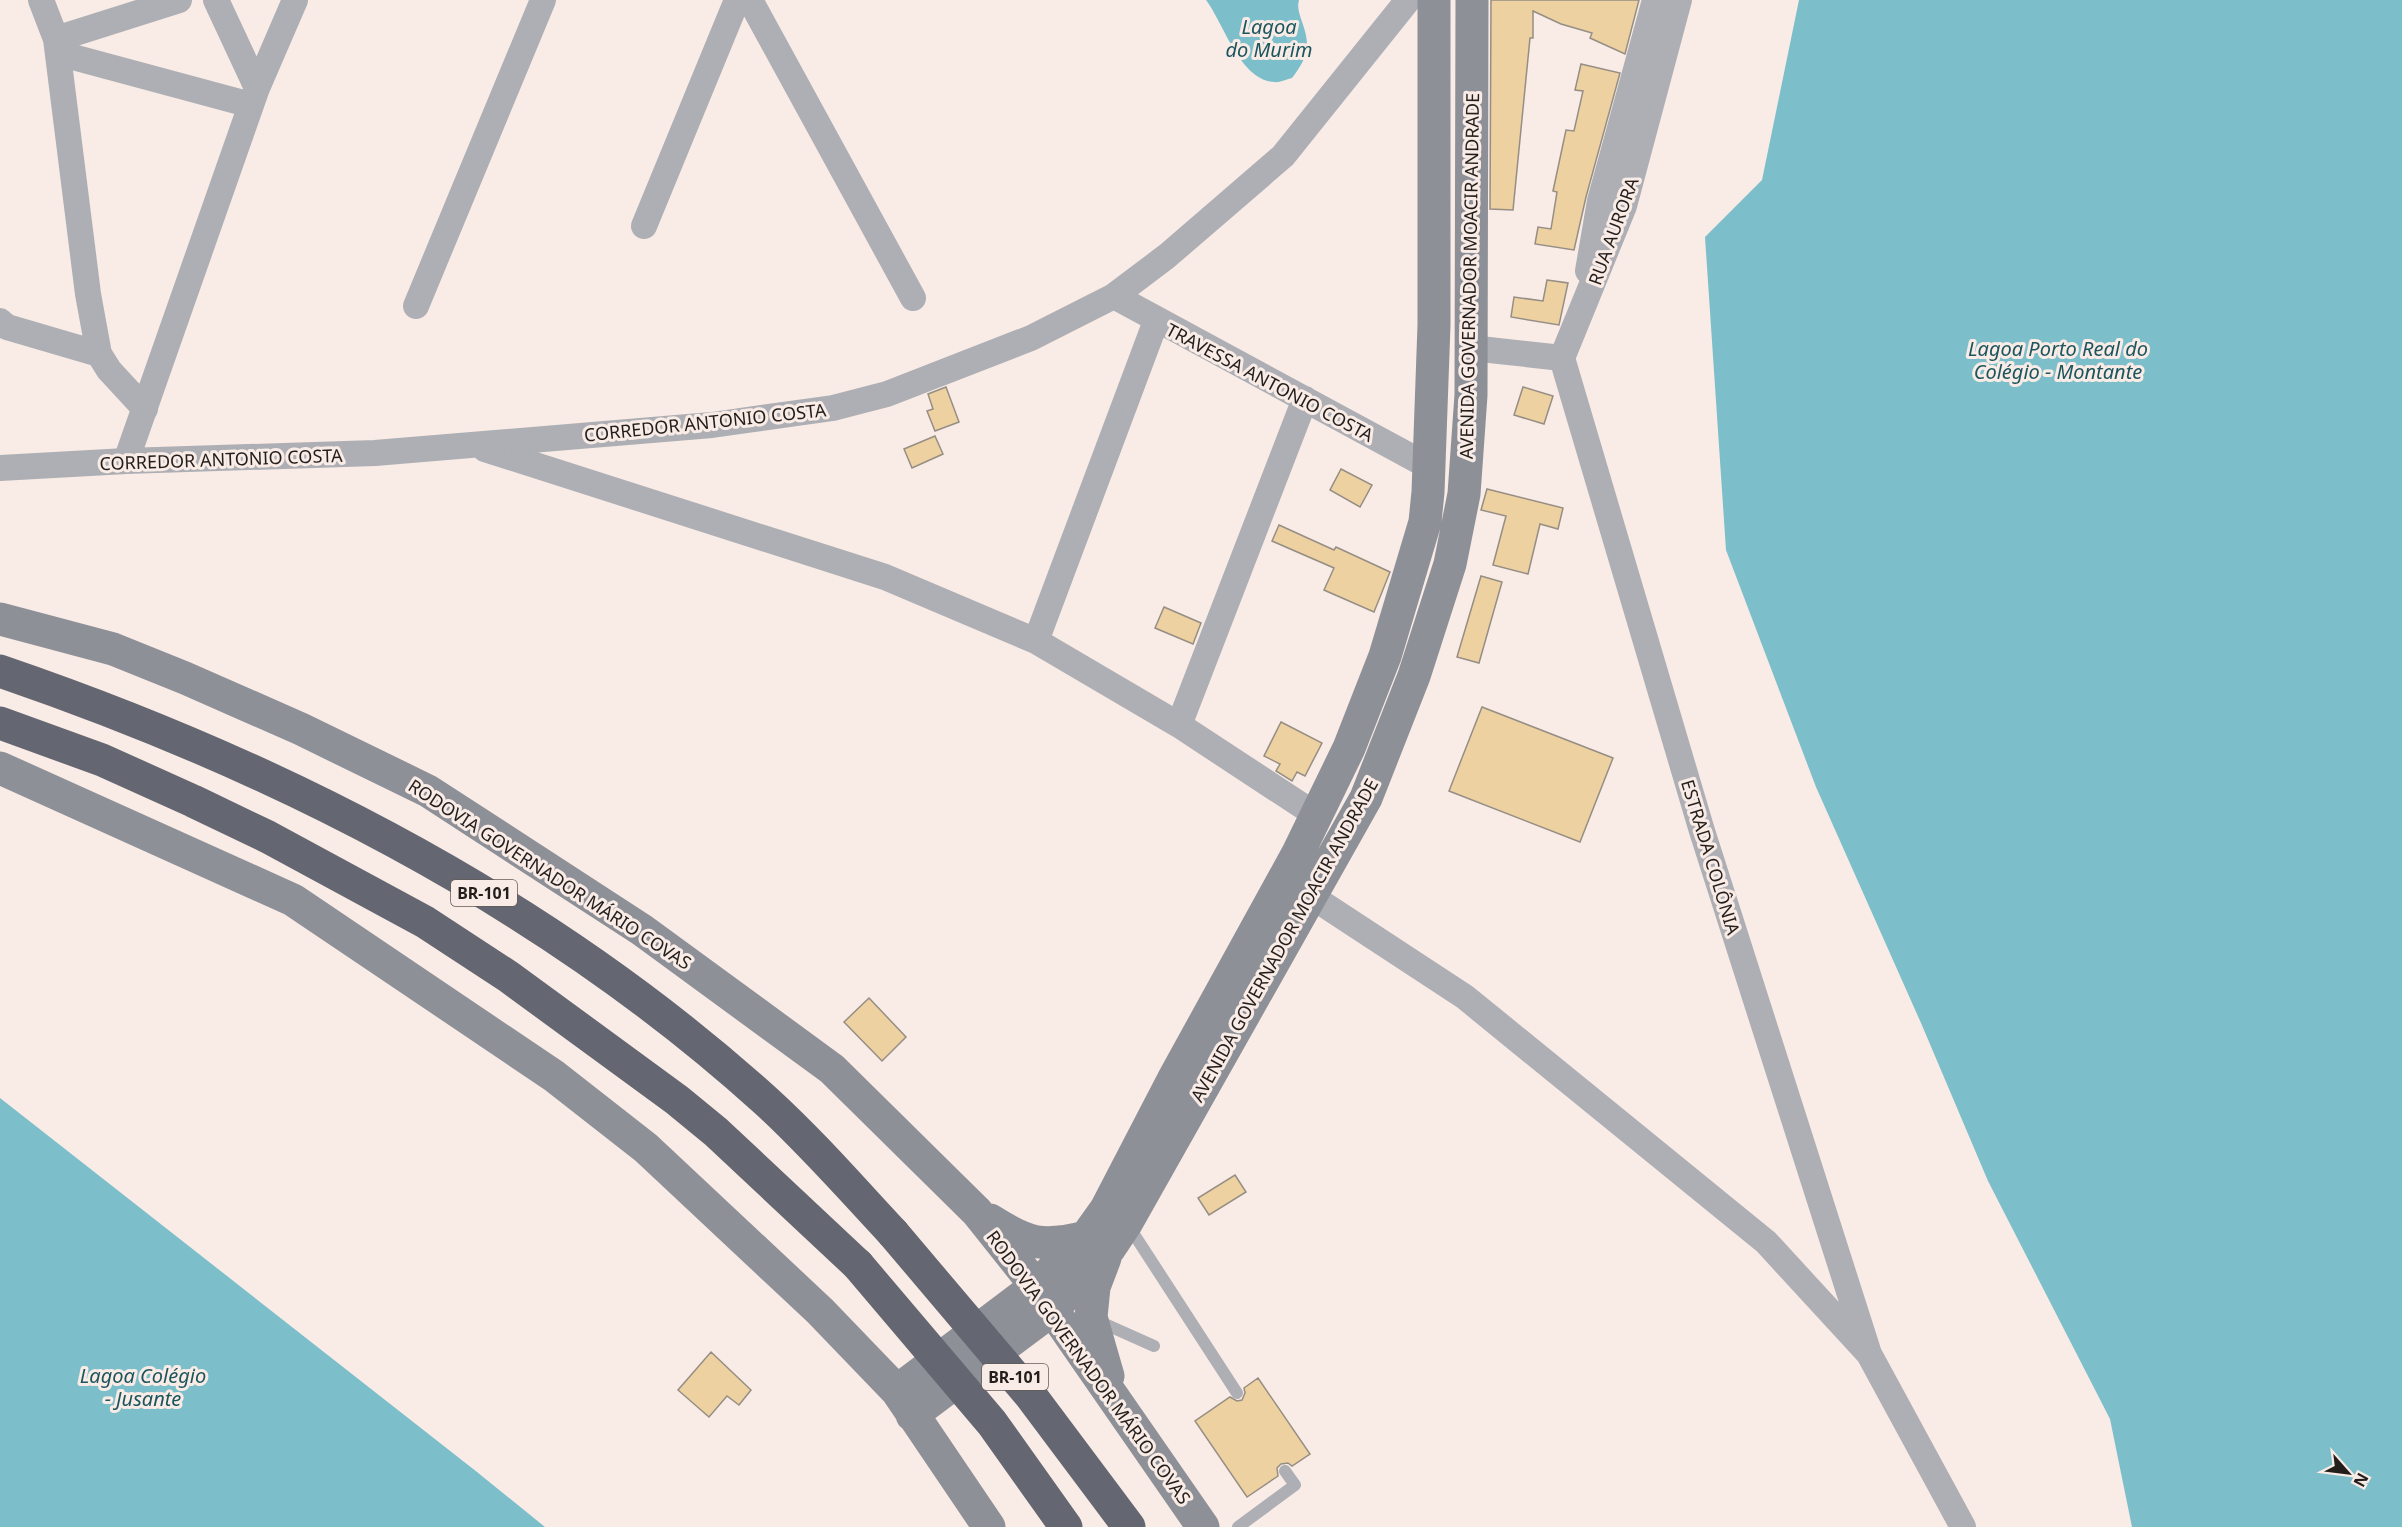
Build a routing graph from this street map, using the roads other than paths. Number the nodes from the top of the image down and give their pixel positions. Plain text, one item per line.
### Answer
1 (41, 0) edge
2 (179, 0) edge
3 (216, 0) edge
4 (295, 0) edge
5 (543, 0) edge
6 (737, 0) edge
7 (750, 0) edge
8 (1408, 0) edge
9 (1434, 0) edge
10 (1472, 0) edge
11 (1655, 0) edge
12 (1679, 0) edge
13 (57, 46) junction
14 (254, 97) junction
15 (644, 226) dead end
16 (1114, 296) junction
17 (913, 298) dead end
18 (1587, 301) junction
19 (416, 306) dead end
20 (0, 321) edge
21 (1156, 321) junction
22 (1471, 348) junction
23 (99, 354) junction
24 (1562, 358) junction
25 (1305, 399) junction
26 (145, 409) junction
27 (474, 445) junction
28 (126, 460) junction
29 (0, 468) edge
30 (1428, 479) junction
31 (1464, 494) junction
32 (0, 619) edge
33 (1036, 641) junction
34 (0, 671) edge
35 (0, 723) edge
36 (1179, 725) junction
37 (0, 768) edge
38 (1316, 815) junction
39 (1311, 896) junction
40 (976, 1212) junction
41 (1117, 1215) junction
42 (1098, 1243) junction
43 (1044, 1298) junction
44 (1091, 1317) junction
45 (1154, 1346) dead end
46 (1869, 1354) junction
47 (1237, 1393) dead end
48 (1112, 1395) junction
49 (905, 1403) junction
50 (1286, 1471) dead end
51 (989, 1527) edge
52 (1066, 1527) edge
53 (1129, 1527) edge
54 (1203, 1527) edge
55 (1238, 1527) edge
56 (1963, 1527) edge

1 - 13 street
2 - 13 street
3 - 14 street
4 - 14 street
5 - 19 street
6 - 15 street
7 - 17 street
8 - 16 street, CORREDOR ANTONIO COSTA
9 - 30 main road, AVENIDA GOVERNADOR MOACIR ANDRADE
10 - 22 main road, AVENIDA GOVERNADOR MOACIR ANDRADE
11 - 18 street, RUA AURORA
12 - 18 street, RUA AURORA
13 - 14 street
13 - 23 street
14 - 26 street
16 - 21 street, TRAVESSA ANTONIO COSTA
16 - 27 street, CORREDOR ANTONIO COSTA
18 - 24 street
20 - 23 street
21 - 25 street, TRAVESSA ANTONIO COSTA
21 - 33 street
22 - 24 street
22 - 31 main road, AVENIDA GOVERNADOR MOACIR ANDRADE
23 - 26 street
24 - 46 street, ESTRADA COLÔNIA
25 - 30 street, TRAVESSA ANTONIO COSTA
25 - 36 street
26 - 28 street
27 - 28 street, CORREDOR ANTONIO COSTA
27 - 33 street
28 - 29 street, CORREDOR ANTONIO COSTA
30 - 31 main road
30 - 38 main road, AVENIDA GOVERNADOR MOACIR ANDRADE
31 - 39 main road, AVENIDA GOVERNADOR MOACIR ANDRADE
32 - 40 main road, RODOVIA GOVERNADOR MÁRIO COVAS / BR-101
33 - 36 street
34 - 53 highway, BR-101, bridge
35 - 52 highway, BR-101, bridge
36 - 38 street
37 - 49 main road
38 - 41 main road, AVENIDA GOVERNADOR MOACIR ANDRADE
39 - 41 main road, AVENIDA GOVERNADOR MOACIR ANDRADE
39 - 46 street
40 - 42 main road
40 - 43 main road, RODOVIA GOVERNADOR MÁRIO COVAS / BR-101
41 - 42 main road, AVENIDA GOVERNADOR MOACIR ANDRADE
41 - 47 lane
42 - 43 main road, AVENIDA GOVERNADOR MOACIR ANDRADE
42 - 44 main road
43 - 48 main road, RODOVIA GOVERNADOR MÁRIO COVAS / BR-101
43 - 49 main road, AVENIDA GOVERNADOR MOACIR ANDRADE
44 - 45 lane
44 - 48 main road
46 - 56 street
48 - 54 main road, RODOVIA GOVERNADOR MÁRIO COVAS / BR-101
49 - 51 main road
50 - 55 lane

